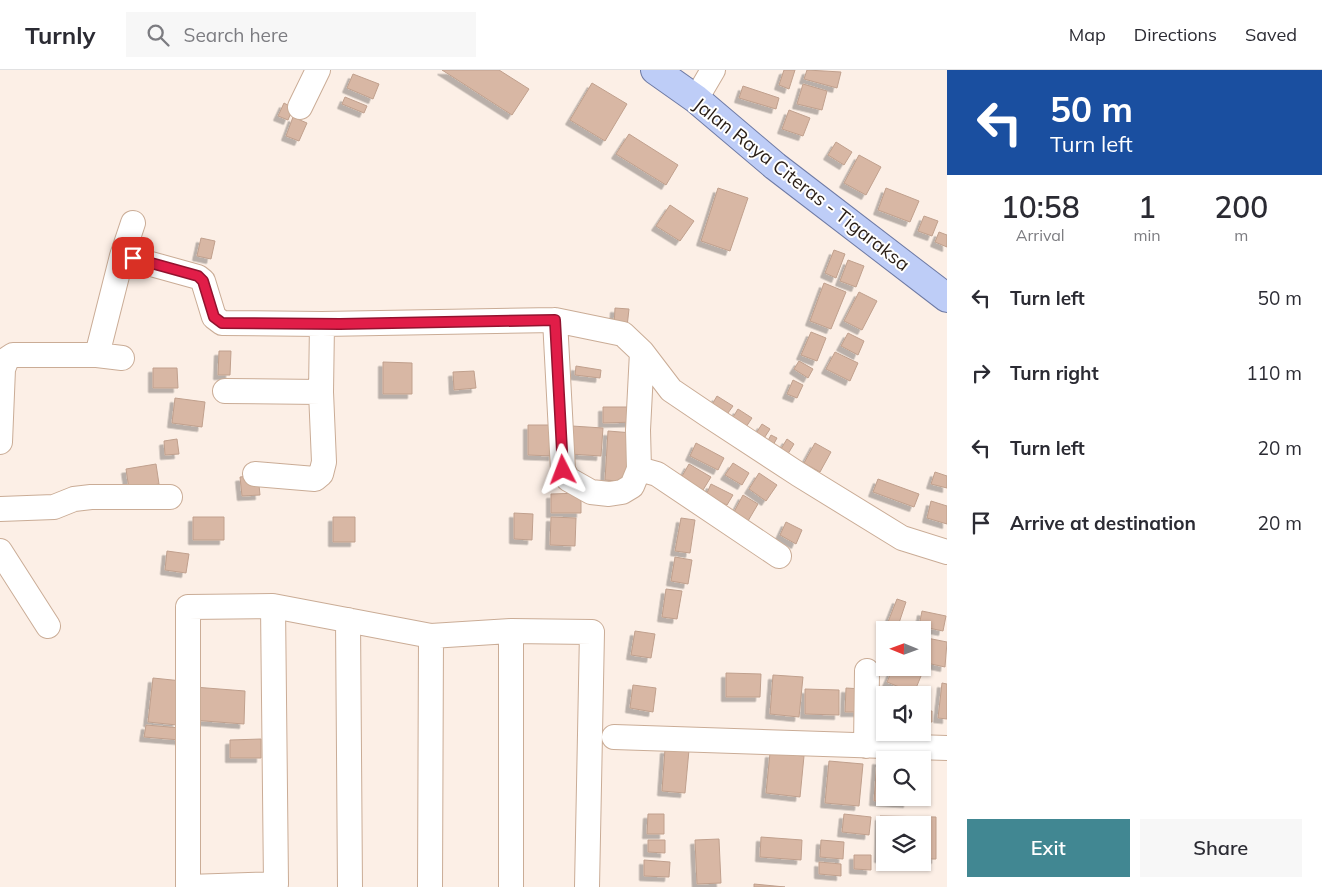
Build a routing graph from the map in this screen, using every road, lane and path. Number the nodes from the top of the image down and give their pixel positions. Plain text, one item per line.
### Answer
1 (318, 70) edge
2 (655, 70) edge
3 (713, 70) edge
4 (696, 99) junction
5 (300, 107) dead end
6 (133, 223) dead end
7 (122, 256) junction
8 (947, 298) edge
9 (555, 320) junction
10 (322, 324) junction
11 (642, 352) junction
12 (97, 355) junction
13 (122, 358) dead end
14 (225, 391) dead end
15 (321, 392) junction
16 (0, 442) edge
17 (639, 469) junction
18 (255, 474) dead end
19 (170, 497) dead end
20 (0, 509) edge
21 (0, 551) edge
22 (947, 552) edge
23 (779, 556) dead end
24 (273, 606) junction
25 (348, 620) junction
26 (48, 626) dead end
27 (511, 631) junction
28 (431, 636) junction
29 (867, 671) dead end
30 (614, 737) dead end
31 (866, 746) junction
32 (947, 748) edge
33 (276, 885) edge
34 (350, 887) edge
35 (430, 887) edge
36 (511, 887) edge
37 (587, 887) edge

1 - 5 street
2 - 4 main road, Jalan Raya Citeras - Tigaraksa
3 - 4 street
4 - 8 main road, Jalan Raya Citeras - Tigaraksa
6 - 7 street
7 - 10 street
7 - 12 street
9 - 10 street
9 - 11 street
9 - 17 street
10 - 15 street
11 - 17 street
11 - 22 street
12 - 13 street
12 - 16 street
14 - 15 street
15 - 18 street
17 - 23 street
19 - 20 street
21 - 26 street
24 - 25 street
24 - 33 street
24 - 33 street
25 - 28 street
25 - 34 street
27 - 28 street
27 - 36 street
27 - 37 street
28 - 35 street
29 - 31 street
30 - 31 street
31 - 32 street

